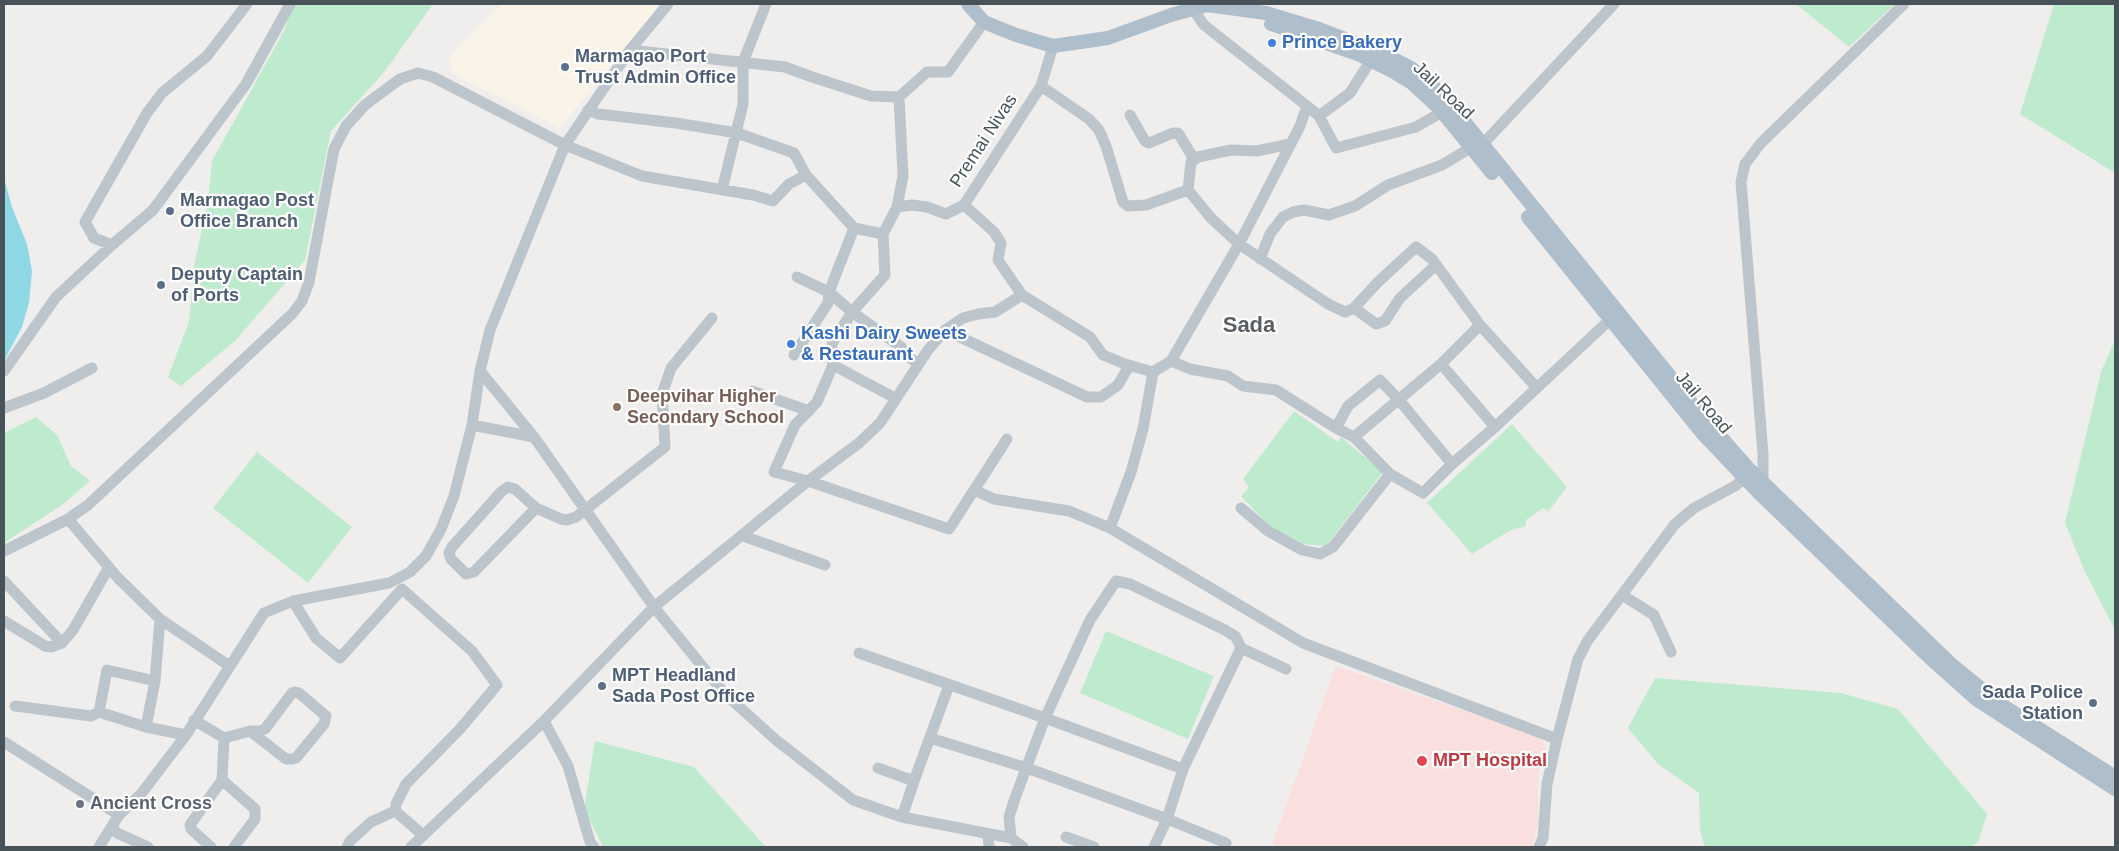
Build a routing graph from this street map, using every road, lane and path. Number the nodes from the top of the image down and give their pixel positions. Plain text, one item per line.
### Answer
1 (247, 4) edge
2 (290, 4) edge
3 (668, 4) edge
4 (766, 4) edge
5 (968, 4) edge
6 (1247, 4) edge
7 (1614, 4) edge
8 (1904, 4) edge
9 (1229, 6) edge
10 (1192, 8) junction
11 (984, 22) junction
12 (1053, 46) junction
13 (630, 50) junction
14 (1371, 60) junction
15 (743, 62) junction
16 (1041, 86) junction
17 (898, 96) junction
18 (1307, 106) junction
19 (588, 110) junction
20 (1442, 112) junction
21 (1130, 116) dead end
22 (1319, 116) junction
23 (737, 133) junction
24 (1290, 144) junction
25 (565, 145) junction
26 (1477, 146) junction
27 (1194, 159) junction
28 (806, 175) junction
29 (722, 190) junction
30 (1188, 190) junction
31 (964, 205) junction
32 (897, 208) junction
33 (854, 228) junction
34 (883, 234) junction
35 (1239, 244) junction
36 (112, 245) junction
37 (1260, 259) junction
38 (1436, 265) junction
39 (797, 277) dead end
40 (829, 292) junction
41 (1022, 295) junction
42 (1354, 308) junction
43 (852, 312) junction
44 (1614, 316) junction
45 (712, 318) dead end
46 (1480, 325) junction
47 (945, 330) junction
48 (794, 355) dead end
49 (1171, 361) junction
50 (918, 364) junction
51 (1441, 364) junction
52 (833, 365) junction
53 (1129, 366) junction
54 (92, 368) dead end
55 (4, 371) edge
56 (480, 371) junction
57 (1153, 372) junction
58 (1537, 388) junction
59 (752, 391) dead end
60 (895, 398) junction
61 (1399, 400) junction
62 (4, 408) edge
63 (809, 410) junction
64 (472, 425) junction
65 (1495, 427) junction
66 (1336, 428) junction
67 (534, 437) junction
68 (1354, 437) junction
69 (1007, 439) dead end
70 (1452, 464) junction
71 (1390, 474) junction
72 (1748, 475) junction
73 (808, 481) junction
74 (1760, 488) junction
75 (974, 490) junction
76 (536, 508) junction
77 (1241, 508) dead end
78 (586, 510) junction
79 (68, 519) junction
80 (1110, 528) junction
81 (743, 536) junction
82 (4, 551) edge
83 (825, 566) dead end
84 (109, 568) junction
85 (4, 581) edge
86 (1622, 595) junction
87 (293, 602) junction
88 (654, 608) junction
89 (160, 619) junction
90 (4, 621) edge
91 (62, 643) junction
92 (1241, 648) junction
93 (1671, 652) dead end
94 (859, 653) dead end
95 (228, 665) junction
96 (1286, 669) dead end
97 (155, 681) junction
98 (949, 685) junction
99 (15, 706) dead end
100 (99, 712) junction
101 (1045, 718) junction
102 (194, 720) junction
103 (544, 721) junction
104 (146, 727) junction
105 (250, 732) junction
106 (186, 735) junction
107 (224, 738) junction
108 (930, 738) junction
109 (1557, 739) junction
110 (4, 742) edge
111 (878, 768) dead end
112 (1027, 768) junction
113 (1183, 769) junction
114 (2115, 777) edge
115 (222, 780) junction
116 (914, 781) junction
117 (2115, 789) edge
118 (395, 811) junction
119 (119, 815) junction
120 (902, 817) junction
121 (1167, 819) junction
122 (112, 828) junction
123 (988, 834) junction
124 (423, 835) junction
125 (1066, 837) dead end
126 (1011, 838) junction
127 (99, 847) edge
128 (148, 847) edge
129 (211, 847) edge
130 (234, 847) edge
131 (347, 847) edge
132 (411, 847) edge
133 (594, 847) edge
134 (988, 847) edge
135 (1023, 847) edge
136 (1094, 847) edge
137 (1154, 847) edge
138 (1224, 847) edge
139 (1539, 847) edge

1 - 36 street
2 - 36 street
3 - 13 street
4 - 15 street
5 - 11 main road
6 - 9 street
7 - 26 street
8 - 74 street
9 - 10 main road
9 - 14 main road, Jail Road
9 - 26 main road, Jail Road
10 - 12 main road
10 - 18 street
11 - 12 main road
11 - 17 street
12 - 16 street, Premai Nivas
13 - 15 street
13 - 19 street
14 - 20 main road, Jail Road
14 - 22 street
15 - 17 street
15 - 23 street
16 - 30 street
16 - 31 street, Premai Nivas
17 - 32 street
18 - 22 street
18 - 24 street
19 - 23 street
19 - 25 street
20 - 22 street
20 - 26 main road, Jail Road
21 - 27 street
23 - 28 street
23 - 29 street
24 - 27 street
24 - 35 street
25 - 29 street
25 - 56 street
25 - 79 street
26 - 37 street
26 - 44 main road, Jail Road
27 - 30 street
28 - 29 street
28 - 33 street
30 - 35 street
31 - 32 street
31 - 41 street, Premai Nivas
32 - 34 street
33 - 34 street
33 - 40 street
34 - 43 street
35 - 37 street
35 - 49 street
36 - 55 street
37 - 42 street
38 - 42 street
38 - 42 street
38 - 46 street
39 - 40 street
40 - 43 street
40 - 48 street
41 - 47 street
41 - 53 street
43 - 50 street
43 - 52 street
44 - 58 street
44 - 72 main road, Jail Road
45 - 78 street
46 - 51 street
46 - 58 street
47 - 50 street
47 - 53 street
49 - 57 street
49 - 66 street
50 - 60 street
51 - 61 street
51 - 65 street
52 - 60 street
52 - 63 street
53 - 57 street
54 - 62 street
56 - 64 street
56 - 67 street
57 - 80 street
58 - 65 street
59 - 63 street
60 - 73 street
61 - 66 street
61 - 68 street
61 - 70 street
63 - 73 street
64 - 67 street
64 - 87 street
65 - 70 street
66 - 68 street
67 - 78 street
68 - 71 street
69 - 75 street
70 - 71 street
71 - 77 street
72 - 74 main road, Jail Road
72 - 86 street
73 - 75 street
73 - 81 street
74 - 114 main road, Jail Road
74 - 117 main road, Jail Road
75 - 80 street
76 - 76 street
76 - 78 street
78 - 88 street
79 - 82 street
79 - 84 street
80 - 109 street
81 - 83 street
81 - 88 street
84 - 89 street
84 - 91 street
85 - 91 street
86 - 93 street
86 - 109 street
87 - 95 street
87 - 118 street
88 - 103 street
88 - 120 street
89 - 95 street
89 - 97 street
90 - 91 street
92 - 96 street
92 - 101 street
92 - 113 street
94 - 98 street
95 - 102 street
97 - 100 street
97 - 104 street
98 - 101 street
98 - 108 street
99 - 100 street
100 - 104 street
101 - 112 street
101 - 113 street
102 - 106 street
102 - 107 street
103 - 124 street
103 - 133 street
104 - 106 street
105 - 105 street
105 - 107 street
106 - 119 street
107 - 115 street
108 - 112 street
108 - 116 street
109 - 139 street
110 - 119 street
111 - 116 street
112 - 121 street
112 - 126 street
113 - 121 street
115 - 129 street
115 - 130 street
116 - 120 street
118 - 124 street
118 - 131 street
119 - 122 street
120 - 123 street
121 - 137 street
121 - 138 street
122 - 127 street
122 - 128 street
123 - 126 street
123 - 134 street
124 - 132 street
125 - 136 street
126 - 135 street

